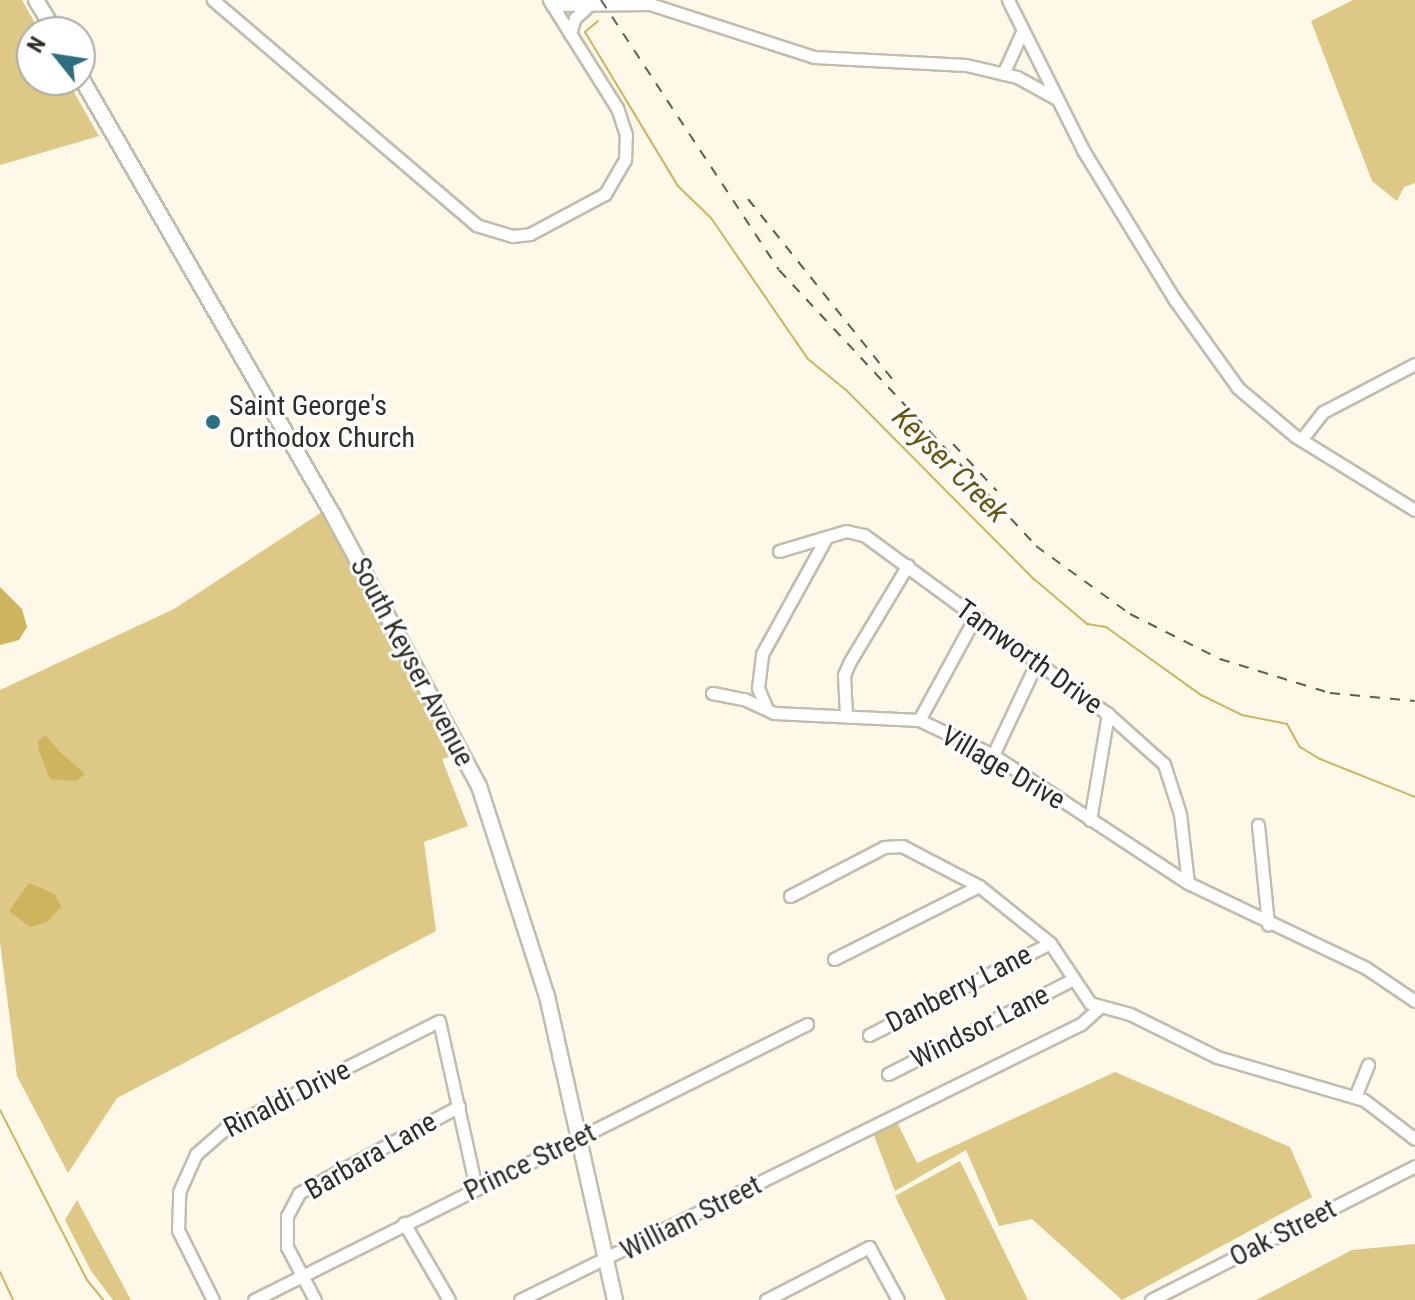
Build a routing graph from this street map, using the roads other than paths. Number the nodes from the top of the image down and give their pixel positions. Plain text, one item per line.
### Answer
1 (213, 0) edge
2 (1008, 0) edge
3 (550, 2) edge
4 (586, 8) junction
5 (1023, 30) junction
6 (570, 34) junction
7 (1003, 74) junction
8 (92, 96) edge
9 (1057, 99) junction
10 (1415, 364) edge
11 (1301, 440) junction
12 (1415, 510) edge
13 (826, 538) junction
14 (779, 551) dead end
15 (908, 565) junction
16 (974, 619) junction
17 (1037, 662) junction
18 (712, 693) dead end
19 (766, 707) junction
20 (1108, 714) junction
21 (846, 715) junction
22 (919, 720) junction
23 (993, 755) junction
24 (1090, 820) junction
25 (1258, 825) dead end
26 (1188, 883) junction
27 (979, 886) junction
28 (790, 896) dead end
29 (1268, 924) junction
30 (1050, 943) junction
31 (834, 959) dead end
32 (1072, 980) junction
33 (1415, 1001) edge
34 (1099, 1008) junction
35 (807, 1024) dead end
36 (869, 1035) dead end
37 (1368, 1065) dead end
38 (888, 1074) dead end
39 (1355, 1097) junction
40 (459, 1106) junction
41 (579, 1138) junction
42 (1415, 1139) edge
43 (1415, 1166) edge
44 (476, 1188) junction
45 (404, 1223) junction
46 (607, 1261) junction
47 (301, 1277) junction
48 (213, 1300) edge
49 (254, 1300) edge
50 (315, 1300) edge
51 (449, 1300) edge
52 (520, 1300) edge
53 (615, 1300) edge
54 (766, 1300) edge
55 (898, 1300) edge
56 (1151, 1300) edge

1 - 6 street
2 - 5 street
3 - 4 street
3 - 6 street
4 - 6 street
4 - 7 street
5 - 7 street
5 - 9 street
7 - 9 street
8 - 41 main road, South Keyser Avenue
9 - 11 street
10 - 11 street
11 - 12 street
13 - 14 street, Tamworth Drive
13 - 15 street, Tamworth Drive
13 - 19 street
15 - 16 street, Tamworth Drive
15 - 21 street
16 - 17 street, Tamworth Drive
16 - 22 street
17 - 20 street, Tamworth Drive
17 - 23 street
18 - 19 street, Village Drive
19 - 21 street, Village Drive
20 - 24 street
20 - 26 street, Tamworth Drive
21 - 22 street, Village Drive
22 - 23 street, Village Drive
23 - 24 street, Village Drive
24 - 26 street, Village Drive
25 - 29 street
26 - 29 street, Village Drive
27 - 28 street
27 - 30 street
27 - 31 street
29 - 33 street, Village Drive
30 - 32 street
30 - 36 street, Danberry Lane
32 - 34 street
32 - 38 street, Windsor Lane
34 - 39 street
34 - 46 street, William Street
35 - 41 street, Prince Street
37 - 39 street
39 - 42 street
40 - 44 street
40 - 47 street, Barbara Lane
40 - 48 street, Rinaldi Drive
41 - 44 street, Prince Street
41 - 46 main road, South Keyser Avenue
43 - 56 street, Oak Street
44 - 45 street, Prince Street
45 - 47 street, Prince Street
45 - 51 street
46 - 52 street, William Street
46 - 53 main road, South Keyser Avenue
47 - 49 street, Prince Street
47 - 50 street, Barbara Lane
54 - 55 street

